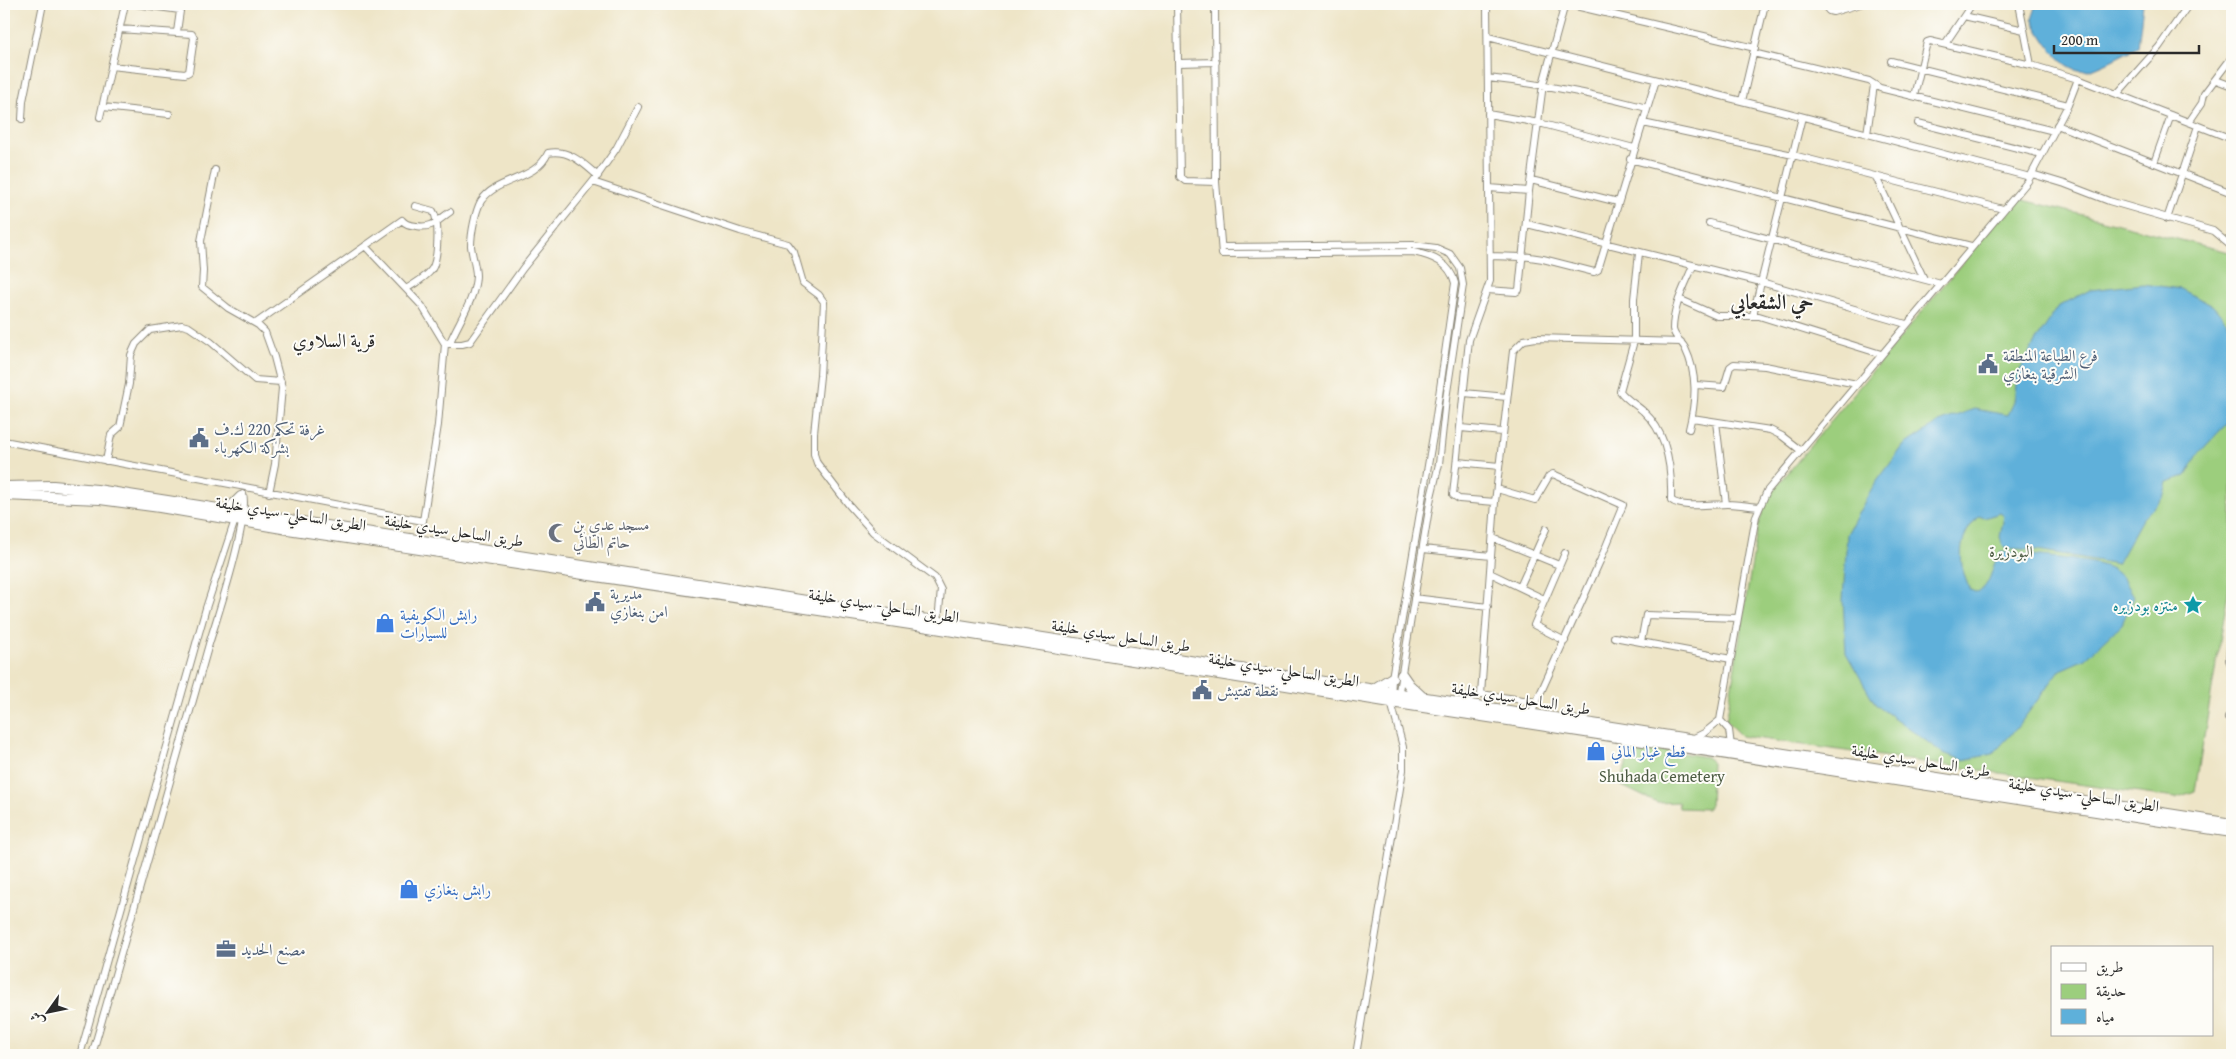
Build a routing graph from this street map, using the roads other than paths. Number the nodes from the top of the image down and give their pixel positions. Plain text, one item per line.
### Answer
1 (43, 4) edge
2 (125, 4) edge
3 (136, 4) edge
4 (1177, 4) edge
5 (1215, 4) edge
6 (1487, 4) edge
7 (1566, 4) edge
8 (1765, 4) edge
9 (1823, 4) edge
10 (1860, 4) edge
11 (1972, 4) edge
12 (2010, 4) edge
13 (2188, 4) edge
14 (2019, 6) edge
15 (181, 7) edge
16 (1964, 16) junction
17 (119, 29) junction
18 (2024, 30) junction
19 (177, 32) junction
20 (1488, 37) junction
21 (1945, 44) junction
22 (1754, 51) junction
23 (1550, 54) junction
24 (2232, 57) edge
25 (1891, 61) dead end
26 (1216, 62) junction
27 (1179, 63) junction
28 (2031, 65) junction
29 (111, 66) junction
30 (1921, 68) junction
31 (1488, 78) junction
32 (2078, 79) junction
33 (1656, 80) junction
34 (2216, 80) junction
35 (1543, 84) junction
36 (1874, 85) junction
37 (2232, 86) edge
38 (2117, 94) junction
39 (1914, 96) junction
40 (1742, 101) junction
41 (2068, 105) junction
42 (103, 107) junction
43 (638, 107) dead end
44 (1647, 108) junction
45 (169, 114) dead end
46 (1488, 114) junction
47 (2172, 116) junction
48 (100, 117) dead end
49 (1802, 117) junction
50 (22, 119) dead end
51 (2189, 122) junction
52 (1538, 123) junction
53 (1643, 123) junction
54 (1918, 123) dead end
55 (2198, 126) junction
56 (2056, 128) junction
57 (1867, 134) junction
58 (2232, 139) edge
59 (1634, 148) junction
60 (1793, 154) junction
61 (2041, 154) junction
62 (1630, 159) junction
63 (2154, 163) junction
64 (215, 170) dead end
65 (2182, 173) junction
66 (2031, 175) junction
67 (1876, 177) junction
68 (596, 179) junction
69 (1531, 180) junction
70 (1216, 182) junction
71 (1489, 188) junction
72 (1529, 191) junction
73 (2232, 193) edge
74 (1782, 198) junction
75 (1618, 202) junction
76 (414, 206) dead end
77 (2003, 209) junction
78 (450, 212) dead end
79 (2167, 219) junction
80 (436, 222) junction
81 (1709, 223) dead end
82 (1527, 224) junction
83 (1900, 228) junction
84 (1772, 239) junction
85 (1413, 244) junction
86 (1606, 244) junction
87 (365, 246) junction
88 (1971, 246) junction
89 (2232, 248) edge
90 (1222, 250) junction
91 (1413, 252) junction
92 (1639, 253) junction
93 (1490, 256) junction
94 (1522, 257) junction
95 (1693, 266) junction
96 (1924, 279) junction
97 (1761, 282) junction
98 (1941, 284) junction
99 (406, 288) junction
100 (1487, 290) junction
101 (1679, 299) junction
102 (1753, 315) junction
103 (256, 323) junction
104 (1906, 324) junction
105 (1634, 340) junction
106 (1681, 342) junction
107 (445, 344) junction
108 (1882, 354) junction
109 (281, 382) junction
110 (1857, 384) junction
111 (1696, 385) junction
112 (1464, 394) junction
113 (1507, 396) junction
114 (1692, 418) junction
115 (1716, 422) junction
116 (1461, 428) junction
117 (1689, 429) dead end
118 (1434, 430) junction
119 (1442, 431) junction
120 (1502, 432) junction
121 (4, 441) edge
122 (1800, 450) junction
123 (106, 461) junction
124 (1458, 462) junction
125 (1499, 466) junction
126 (1426, 482) junction
127 (1434, 485) junction
128 (4, 486) edge
129 (1497, 489) junction
130 (270, 493) junction
131 (242, 494) junction
132 (4, 495) edge
133 (1495, 502) junction
134 (1726, 504) junction
135 (1759, 507) junction
136 (226, 510) junction
137 (242, 516) junction
138 (1546, 529) dead end
139 (1493, 538) junction
140 (1423, 549) junction
141 (1565, 553) dead end
142 (1535, 555) junction
143 (1492, 556) junction
144 (1559, 565) junction
145 (1490, 573) junction
146 (1520, 587) junction
147 (1414, 598) junction
148 (1544, 598) junction
149 (1488, 607) junction
150 (1738, 618) junction
151 (938, 621) junction
152 (2232, 621) edge
153 (1614, 637) dead end
154 (1565, 641) junction
155 (1641, 642) junction
156 (1731, 659) junction
157 (2232, 667) edge
158 (1397, 677) junction
159 (1374, 690) junction
160 (1481, 694) junction
161 (1423, 697) junction
162 (1394, 700) junction
163 (1537, 702) junction
164 (1479, 706) junction
165 (1531, 714) junction
166 (1720, 720) junction
167 (1690, 740) junction
168 (1731, 746) junction
169 (2232, 824) edge
170 (2232, 832) edge
171 (80, 1055) edge
172 (92, 1055) edge
173 (1356, 1055) edge

1 - 50 street
2 - 17 street
3 - 15 street
4 - 27 street
5 - 26 street
6 - 20 street
7 - 22 street
7 - 23 street
8 - 22 street
9 - 10 street
11 - 16 street
12 - 14 street
13 - 38 street
14 - 18 street
15 - 19 street
16 - 18 street
16 - 21 street
17 - 19 street
17 - 29 street
18 - 28 street
19 - 29 street
20 - 23 street
20 - 31 street
21 - 28 street
21 - 30 street
22 - 36 street
22 - 40 street
23 - 33 street
23 - 35 street
24 - 34 street
25 - 30 street
26 - 27 street
26 - 70 street
27 - 70 street
28 - 32 street
29 - 42 street
30 - 39 street
30 - 41 street
31 - 35 street
31 - 46 street
32 - 38 street
32 - 41 street
33 - 40 street
33 - 44 street
34 - 37 street
34 - 51 street
35 - 44 street
35 - 52 street
36 - 39 street
36 - 57 street
38 - 47 street
39 - 56 street
40 - 49 street
41 - 56 street
42 - 45 street
42 - 48 street
43 - 68 street
44 - 53 street
46 - 52 street
46 - 71 street
47 - 51 street
47 - 63 street
49 - 57 street
49 - 60 street
51 - 55 street
52 - 59 street
52 - 69 street
53 - 59 street
53 - 60 street
54 - 61 street
55 - 58 street
55 - 65 street
56 - 61 street
56 - 63 street
57 - 66 street
59 - 62 street
60 - 67 street
60 - 74 street
61 - 66 street
62 - 74 street
62 - 75 street
63 - 65 street
64 - 103 street
65 - 73 street
65 - 79 street
66 - 77 street
66 - 79 street
67 - 77 street
67 - 83 street
68 - 107 street
68 - 107 street
68 - 151 street
69 - 72 street
69 - 75 street
70 - 90 street
71 - 72 street
71 - 93 street
72 - 82 street
74 - 83 street
74 - 84 street
75 - 86 street
76 - 80 street
77 - 88 street
78 - 80 street
79 - 89 street
80 - 87 street
80 - 99 street
81 - 84 street
82 - 86 street
82 - 94 street
83 - 88 street
83 - 96 street
84 - 96 street
84 - 97 street
85 - 90 street
85 - 91 street
85 - 119 street
86 - 92 street
86 - 94 street
87 - 99 street
87 - 103 street
88 - 98 street
90 - 91 street
91 - 118 street
92 - 95 street
92 - 105 street
93 - 94 street
93 - 100 street
94 - 100 street
95 - 97 street
95 - 101 street
96 - 98 street
97 - 102 street
97 - 104 street
98 - 104 street
99 - 107 street
100 - 112 street
101 - 102 street
101 - 106 street
102 - 108 street
103 - 109 street
104 - 108 street
105 - 106 street
105 - 113 street
105 - 134 street
106 - 111 street
107 - 130 street
108 - 110 street
109 - 123 street
109 - 130 street
110 - 111 street
110 - 122 street
111 - 114 street
112 - 113 street
112 - 116 street
113 - 120 street
114 - 115 street
114 - 117 street
115 - 122 street
115 - 134 street
116 - 120 street
116 - 124 street
118 - 119 street
118 - 126 street
119 - 127 street
120 - 125 street
121 - 123 street
122 - 135 street
123 - 131 street
124 - 125 street
124 - 133 street
125 - 129 street
126 - 127 street
126 - 158 street
127 - 140 street
128 - 136 highway, طريق الساحل سيدي خليفة
129 - 133 street
129 - 154 street
130 - 131 street
131 - 136 highway
131 - 137 highway
131 - 137 street
132 - 137 highway, الطريق الساحلي- سيدي خليفة
133 - 139 street
134 - 135 street
135 - 150 street
136 - 137 highway, طريق الساحل سيدي خليفة
137 - 151 highway, طريق الساحل سيدي خليفة
137 - 162 highway, الطريق الساحلي- سيدي خليفة
137 - 171 street
137 - 172 street
138 - 142 street
139 - 142 street
139 - 143 street
140 - 143 street
140 - 147 street
141 - 144 street
142 - 144 street
142 - 146 street
143 - 145 street
144 - 148 street
145 - 146 street
145 - 149 street
146 - 148 street
147 - 149 street
147 - 158 street
148 - 154 street
149 - 160 street
150 - 155 street
150 - 156 street
151 - 159 highway, طريق الساحل سيدي خليفة
152 - 157 street
153 - 155 street
154 - 163 street
155 - 156 street
156 - 166 street
158 - 159 highway
158 - 161 highway
158 - 162 street
158 - 162 street
159 - 162 highway, طريق الساحل سيدي خليفة
160 - 163 street
160 - 164 street
161 - 162 highway, طريق الساحل سيدي خليفة
161 - 164 highway, طريق الساحل سيدي خليفة
162 - 170 highway, الطريق الساحلي- سيدي خليفة
162 - 173 street
163 - 165 street
164 - 165 highway, طريق الساحل سيدي خليفة
165 - 167 highway, طريق الساحل سيدي خليفة
166 - 167 street
166 - 168 street
167 - 168 highway, طريق الساحل سيدي خليفة
168 - 169 highway, طريق الساحل سيدي خليفة

